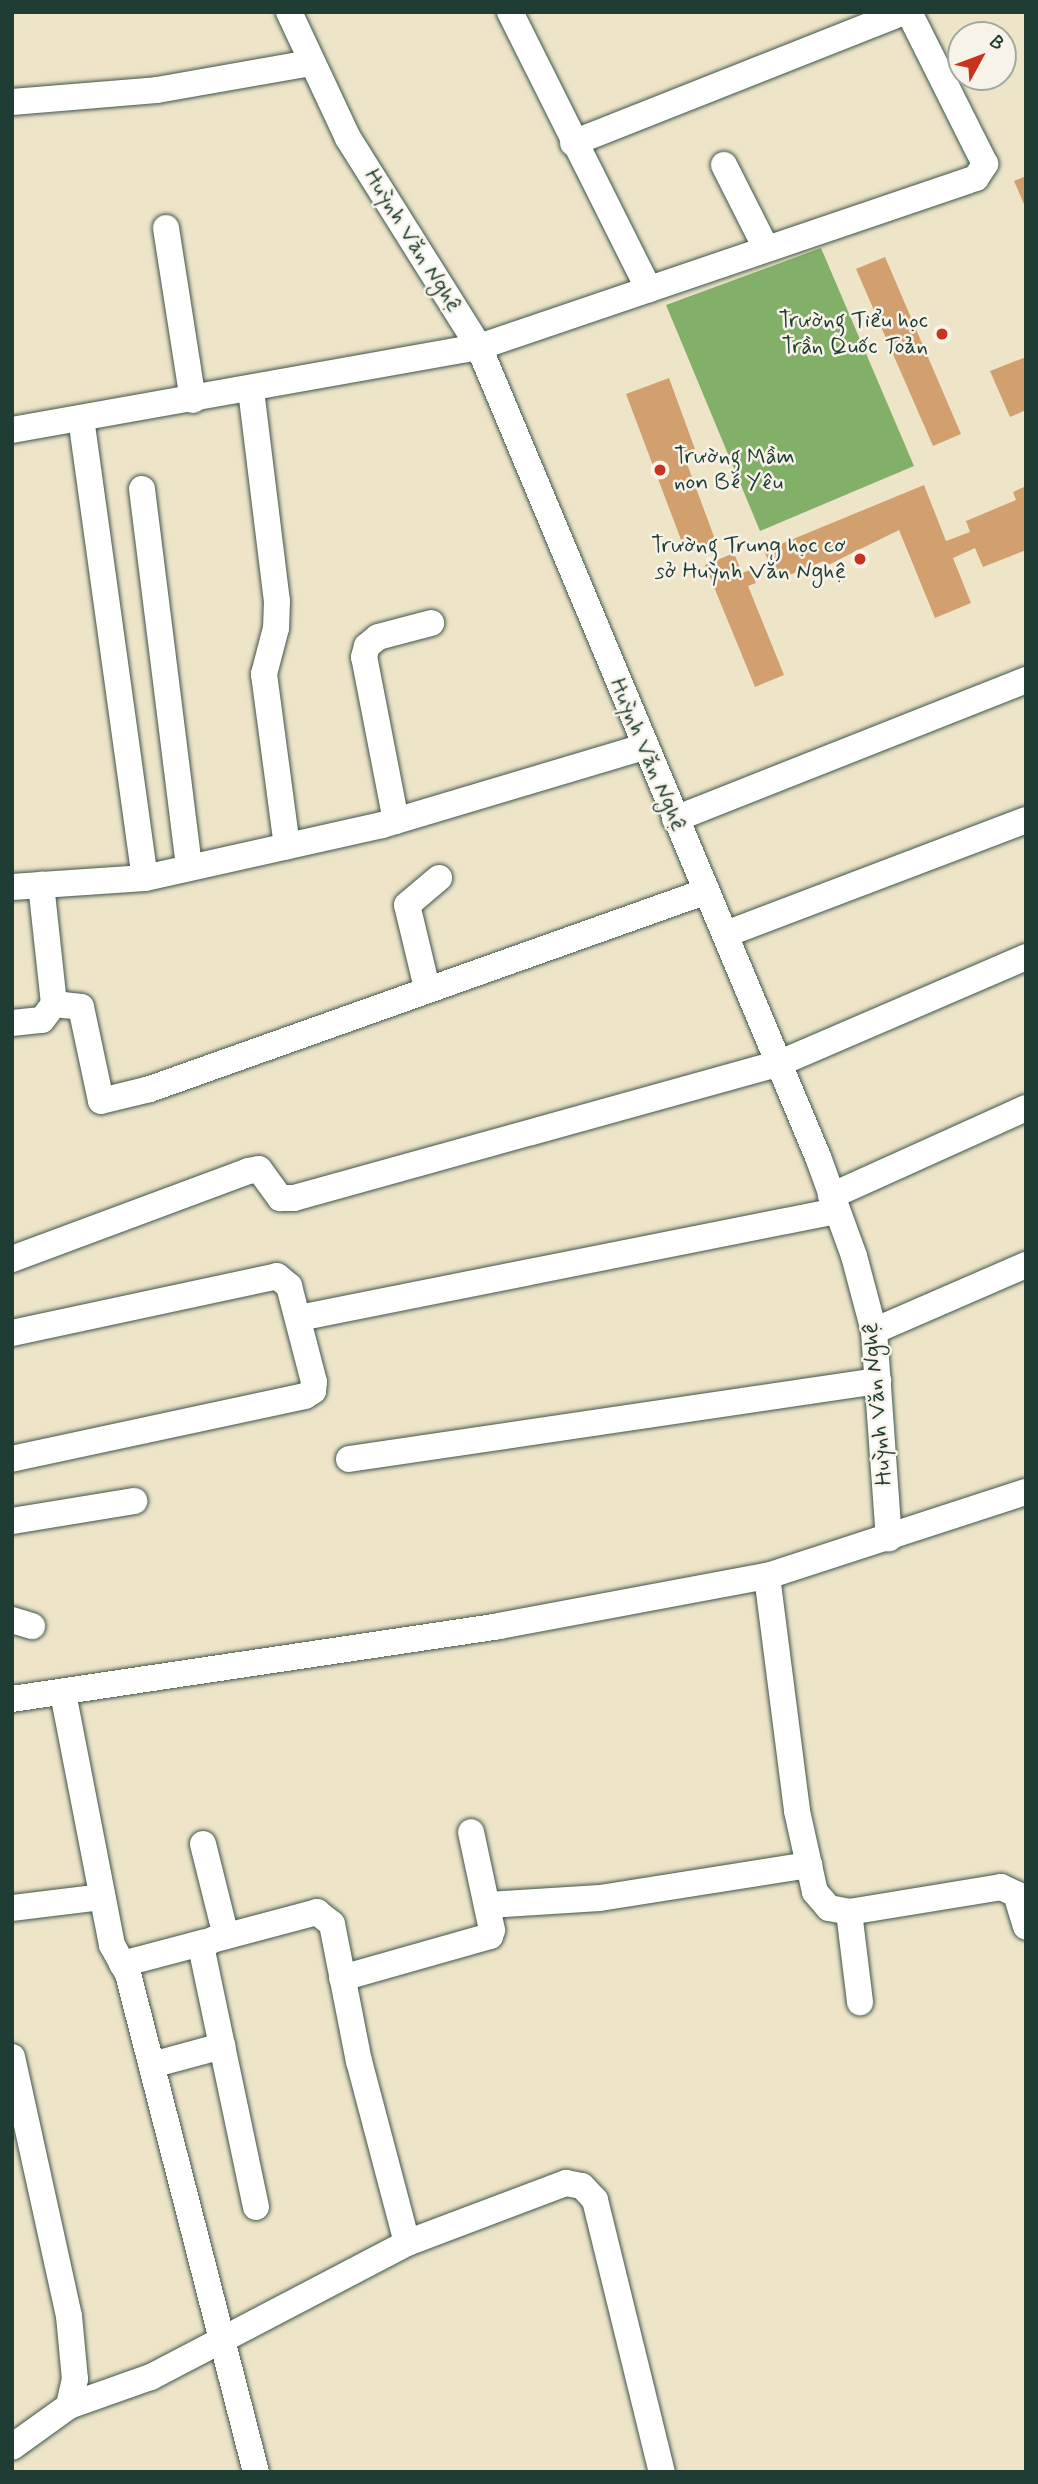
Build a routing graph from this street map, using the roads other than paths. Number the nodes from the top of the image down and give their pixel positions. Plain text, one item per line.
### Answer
1 (289, 12) edge
2 (510, 12) edge
3 (907, 12) edge
4 (310, 63) junction
5 (12, 102) edge
6 (573, 143) junction
7 (724, 165) dead end
8 (166, 228) dead end
9 (765, 248) junction
10 (649, 289) junction
11 (479, 347) junction
12 (251, 390) junction
13 (193, 400) junction
14 (81, 418) junction
15 (12, 430) edge
16 (142, 489) dead end
17 (431, 623) dead end
18 (1026, 680) edge
19 (644, 747) junction
20 (675, 819) junction
21 (1026, 820) edge
22 (396, 821) junction
23 (287, 846) junction
24 (188, 866) junction
25 (145, 878) junction
26 (439, 878) dead end
27 (13, 879) edge
28 (41, 885) junction
29 (707, 891) junction
30 (726, 934) junction
31 (1026, 957) edge
32 (427, 988) junction
33 (54, 1004) junction
34 (12, 1023) edge
35 (780, 1063) junction
36 (1026, 1108) edge
37 (834, 1203) junction
38 (12, 1259) edge
39 (1026, 1265) edge
40 (299, 1318) junction
41 (874, 1331) junction
42 (12, 1333) edge
43 (878, 1381) junction
44 (12, 1459) edge
45 (349, 1459) dead end
46 (1026, 1492) edge
47 (134, 1501) dead end
48 (12, 1521) edge
49 (889, 1538) junction
50 (767, 1576) junction
51 (63, 1693) junction
52 (12, 1699) edge
53 (471, 1832) dead end
54 (203, 1844) dead end
55 (809, 1865) junction
56 (102, 1897) junction
57 (488, 1905) junction
58 (12, 1908) edge
59 (849, 1912) junction
60 (1026, 1926) edge
61 (216, 1939) junction
62 (122, 1964) junction
63 (342, 1978) junction
64 (860, 2002) dead end
65 (222, 2046) junction
66 (13, 2061) edge
67 (152, 2066) junction
68 (256, 2207) dead end
69 (407, 2243) junction
70 (219, 2341) junction
71 (69, 2406) junction
72 (12, 2447) edge
73 (256, 2472) edge
74 (662, 2472) edge

1 - 4 street, Huỳnh Văn Nghệ
2 - 6 street
3 - 6 street
3 - 9 street
4 - 5 street
4 - 11 street, Huỳnh Văn Nghệ
6 - 10 street
7 - 9 street
8 - 13 street
9 - 10 street
10 - 11 street
11 - 12 street
11 - 19 street, Huỳnh Văn Nghệ
12 - 13 street
12 - 23 street
13 - 14 street
14 - 15 street
14 - 25 street
16 - 24 street
17 - 22 street
18 - 20 street
19 - 20 street, Huỳnh Văn Nghệ
19 - 22 street
20 - 29 street, Huỳnh Văn Nghệ
21 - 30 street
22 - 23 street
23 - 24 street
24 - 25 street
25 - 28 street
26 - 32 street
27 - 28 street
28 - 33 street
29 - 30 street, Huỳnh Văn Nghệ
29 - 32 street
30 - 35 street, Huỳnh Văn Nghệ
31 - 35 street
32 - 33 street
33 - 34 street
35 - 37 street, Huỳnh Văn Nghệ
35 - 38 street
36 - 37 street
37 - 40 street
37 - 41 street, Huỳnh Văn Nghệ
39 - 41 street
40 - 42 street
40 - 44 street
41 - 43 street, Huỳnh Văn Nghệ
43 - 45 street
43 - 49 street, Huỳnh Văn Nghệ
46 - 49 street
47 - 48 street
49 - 50 street
50 - 51 street
50 - 55 street
51 - 52 street
51 - 56 street
53 - 57 street
54 - 61 street
55 - 57 street
55 - 59 street
56 - 58 street
56 - 62 street
57 - 63 street
59 - 60 street
59 - 64 street
61 - 62 street
61 - 63 street
61 - 65 street
62 - 67 street
63 - 69 street
65 - 67 street
65 - 68 street
66 - 71 street
67 - 70 street
69 - 70 street
69 - 74 street
70 - 71 street
70 - 73 street
71 - 72 street

